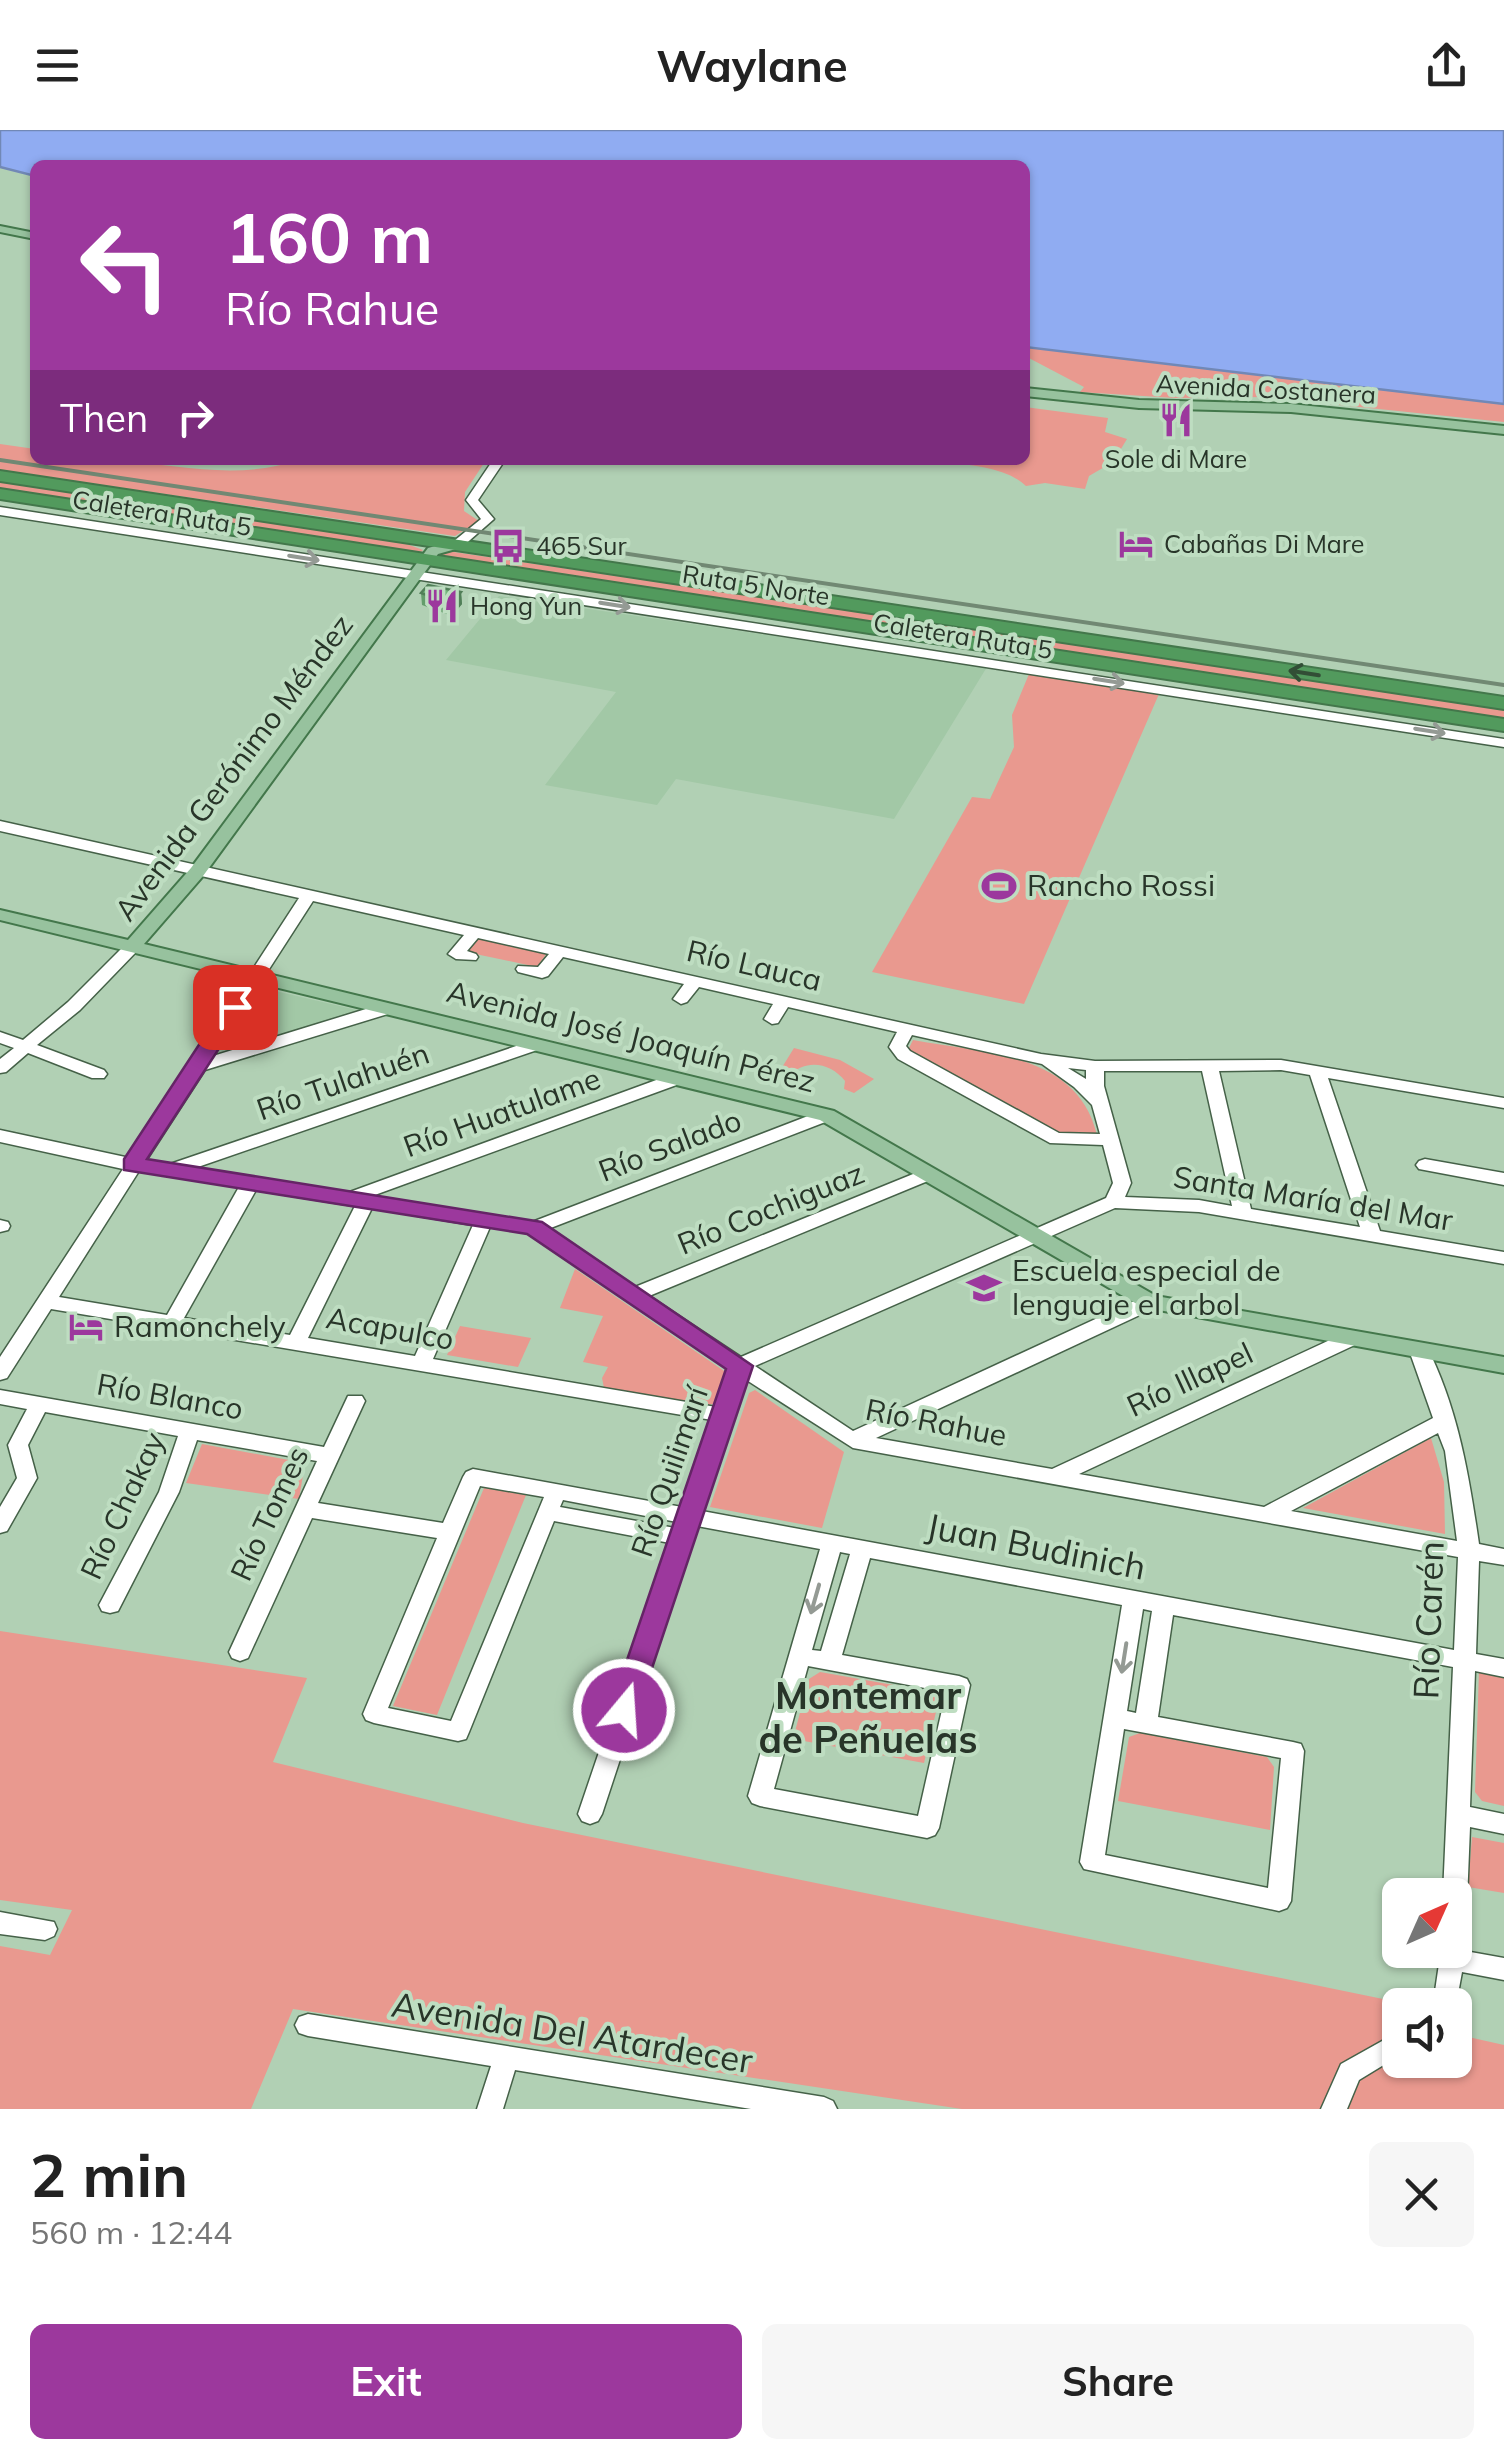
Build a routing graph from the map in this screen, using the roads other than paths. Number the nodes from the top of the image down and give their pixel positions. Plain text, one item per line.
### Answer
1 (0, 226) edge
2 (30, 232) edge
3 (1030, 393) edge
4 (1504, 430) edge
5 (496, 465) edge
6 (0, 476) edge
7 (0, 494) edge
8 (0, 511) edge
9 (458, 544) junction
10 (426, 557) junction
11 (1504, 703) edge
12 (1504, 725) edge
13 (1504, 743) edge
14 (0, 826) edge
15 (198, 872) junction
16 (308, 896) junction
17 (0, 915) edge
18 (475, 932) junction
19 (132, 947) junction
20 (559, 951) junction
21 (470, 957) dead end
22 (524, 969) dead end
23 (254, 977) junction
24 (695, 980) junction
25 (682, 999) dead end
26 (784, 1000) junction
27 (385, 1008) junction
28 (772, 1019) dead end
29 (906, 1030) junction
30 (0, 1037) edge
31 (534, 1045) junction
32 (26, 1047) junction
33 (1041, 1059) junction
34 (1096, 1066) junction
35 (1210, 1066) junction
36 (0, 1068) edge
37 (195, 1068) junction
38 (1317, 1071) junction
39 (98, 1074) dead end
40 (676, 1080) junction
41 (1504, 1103) edge
42 (1101, 1110) junction
43 (827, 1115) junction
44 (0, 1136) edge
45 (1109, 1140) junction
46 (132, 1164) junction
47 (1425, 1166) dead end
48 (170, 1171) junction
49 (929, 1174) junction
50 (1504, 1179) edge
51 (1122, 1183) junction
52 (250, 1184) junction
53 (357, 1200) junction
54 (1113, 1202) junction
55 (1154, 1202) junction
56 (1243, 1213) junction
57 (484, 1221) junction
58 (533, 1228) junction
59 (1371, 1232) junction
60 (1036, 1236) junction
61 (1504, 1258) edge
62 (633, 1295) junction
63 (46, 1301) junction
64 (1150, 1302) junction
65 (172, 1322) junction
66 (1352, 1338) junction
67 (296, 1343) junction
68 (1419, 1350) junction
69 (421, 1364) junction
70 (1504, 1364) edge
71 (740, 1366) junction
72 (0, 1373) edge
73 (0, 1397) edge
74 (355, 1401) dead end
75 (39, 1404) junction
76 (724, 1414) junction
77 (1446, 1420) junction
78 (190, 1431) junction
79 (852, 1440) junction
80 (330, 1456) junction
81 (1054, 1476) junction
82 (551, 1502) junction
83 (305, 1510) junction
84 (1268, 1514) junction
85 (0, 1526) edge
86 (686, 1526) junction
87 (450, 1532) junction
88 (832, 1542) junction
89 (862, 1548) junction
90 (1469, 1550) junction
91 (1504, 1556) edge
92 (1134, 1598) junction
93 (1164, 1604) junction
94 (110, 1605) dead end
95 (240, 1652) dead end
96 (798, 1656) junction
97 (1462, 1660) junction
98 (829, 1661) junction
99 (1504, 1668) edge
100 (1115, 1718) junction
101 (1146, 1723) junction
102 (590, 1814) dead end
103 (1459, 1815) junction
104 (1504, 1824) edge
105 (1456, 1878) edge
106 (0, 1924) edge
107 (45, 1929) dead end
108 (1472, 1959) edge
109 (1504, 1968) edge
110 (308, 2025) dead end
111 (1382, 2053) edge
112 (506, 2060) junction
113 (490, 2109) edge
114 (824, 2109) edge
115 (1334, 2109) edge

1 - 2 main road
3 - 4 main road, Avenida Costanera
5 - 9 street
6 - 10 highway, Ruta 5 Norte
7 - 10 highway, Ruta 5 Norte
8 -> 10 street, Caletera Ruta 5
9 - 10 highway, Ruta 5 Norte
11 -> 9 highway, Ruta 5 Norte
10 - 12 highway, Ruta 5 Norte
10 -> 13 street, Caletera Ruta 5
10 - 15 main road, Avenida Gerónimo Méndez
14 - 15 street, Río Lauca
15 - 16 street, Río Lauca
15 - 19 main road, Avenida Gerónimo Méndez
16 - 18 street, Río Lauca
16 - 23 street
17 - 19 main road, Avenida José Joaquín Pérez
18 - 20 street, Río Lauca
18 - 21 street
19 - 23 main road, Avenida José Joaquín Pérez
19 - 32 street, Avenida Gerónimo Méndez
20 - 22 street
20 - 24 street, Río Lauca
23 - 27 main road, Avenida José Joaquín Pérez
23 - 37 street
24 - 25 street
24 - 26 street, Río Lauca
26 - 28 street
26 - 29 street, Río Lauca
27 - 31 main road, Avenida José Joaquín Pérez
27 - 37 street
29 - 33 street, Río Lauca
29 - 45 street
30 - 32 street
31 - 40 main road, Avenida José Joaquín Pérez
31 - 48 street, Río Tulahuén
32 - 36 street, Avenida Gerónimo Méndez
32 - 39 street
33 - 34 street, Río Lauca
33 - 42 street
34 - 35 street, Río Lauca
34 - 42 street
35 - 38 street, Río Lauca
35 - 56 street
37 - 46 street
38 - 41 street, Río Lauca
38 - 59 street
40 - 43 main road, Avenida José Joaquín Pérez
40 - 53 street, Río Huatulame
42 - 45 street
43 - 49 main road, Avenida José Joaquín Pérez
43 - 58 street, Río Salado
44 - 46 street, Río Rahue
45 - 51 street
46 - 48 street, Río Rahue
46 - 63 street
47 - 50 street
48 - 52 street, Río Rahue
49 - 60 main road, Avenida José Joaquín Pérez
49 - 62 street, Río Cochiguaz
51 - 54 street
51 - 55 street
52 - 53 street, Río Rahue
52 - 65 street
53 - 57 street, Río Rahue
53 - 67 street
54 - 55 street, Santa María del Mar
54 - 60 street, Río Quilimarí
55 - 56 street, Santa María del Mar
56 - 59 street, Santa María del Mar
57 - 58 street, Río Rahue
57 - 69 street
58 - 62 street, Río Rahue
59 - 61 street, Santa María del Mar
60 - 64 main road, Avenida José Joaquín Pérez
60 - 71 street, Río Quilimarí
62 - 71 street, Río Rahue
63 - 65 street, Acapulco
63 - 72 street
64 - 66 main road, Avenida José Joaquín Pérez
64 - 79 street
65 - 67 street, Acapulco
66 - 68 main road, Avenida José Joaquín Pérez
66 - 81 street, Río Illapel
67 - 69 street, Acapulco
68 - 70 main road, Avenida José Joaquín Pérez
68 - 77 street, Río Carén
69 - 76 street, Acapulco
71 - 76 street, Río Quilimarí
71 - 79 street, Río Rahue
73 - 75 street, Río Blanco
74 - 80 street, Río Tomes
75 - 78 street, Río Blanco
75 - 85 street
76 - 86 street, Río Quilimarí
77 - 84 street
77 - 90 street, Río Carén
78 - 80 street, Río Blanco
78 - 94 street, Río Chakay
79 - 81 street, Río Rahue
80 - 83 street, Río Tomes
81 - 84 street, Río Rahue
82 - 86 street, Juan Budinich
82 - 87 street, Juan Budinich
82 - 87 street, Juan Budinich
83 - 87 street
83 - 95 street, Río Tomes
84 - 90 street, Río Rahue
86 - 88 street, Juan Budinich
86 - 102 street, Río Quilimarí
88 - 89 street, Juan Budinich
88 -> 96 street
89 - 92 street, Juan Budinich
89 - 98 street
90 - 91 street, Río Rahue
90 - 97 street, Río Carén
92 - 93 street, Juan Budinich
92 -> 100 street
93 - 97 street, Juan Budinich
93 - 101 street
96 - 98 street
96 - 98 street
97 - 99 street, Juan Budinich
97 - 103 street, Río Carén
100 - 101 street
100 - 101 street
103 - 104 street
103 - 105 street, Río Carén
106 - 107 street
108 - 109 street
110 - 112 street, Avenida Del Atardecer
111 - 115 street
112 - 113 street
112 - 114 street, Avenida Del Atardecer

